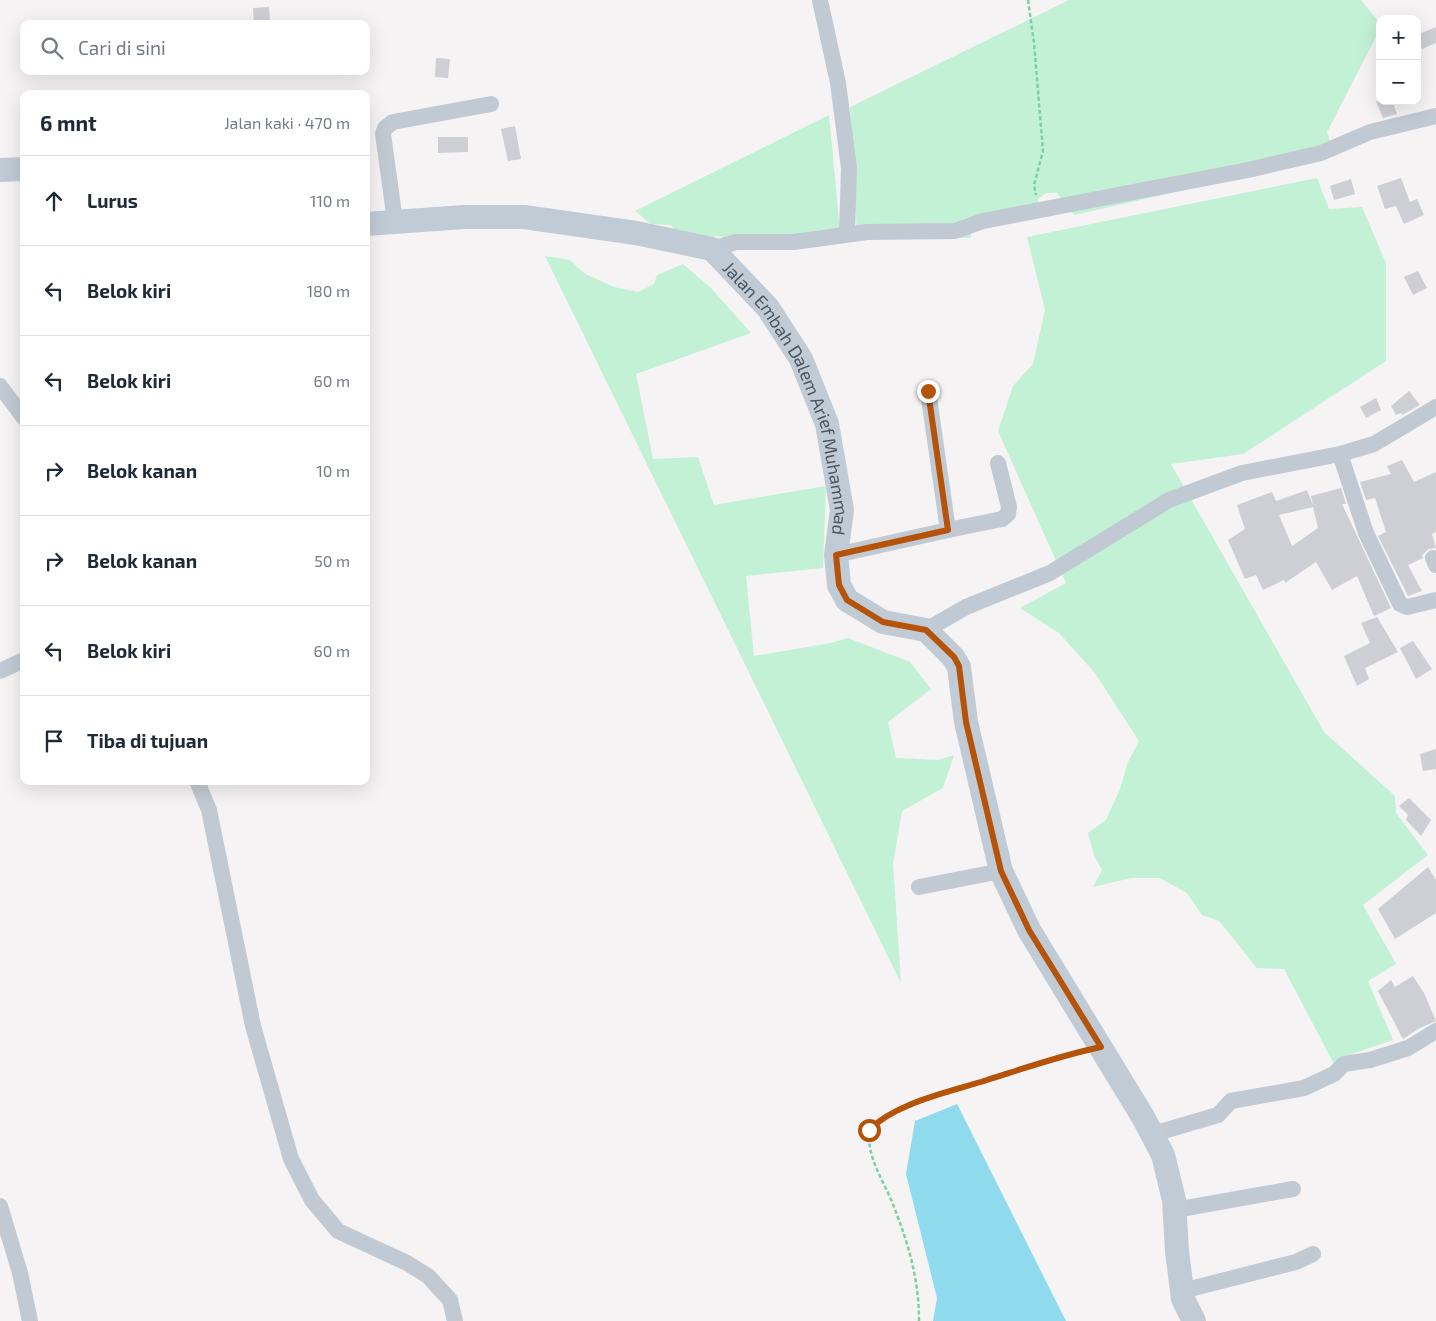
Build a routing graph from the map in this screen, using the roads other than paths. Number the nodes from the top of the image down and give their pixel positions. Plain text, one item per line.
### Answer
1 (820, 0) edge
2 (491, 104) dead end
3 (1436, 116) edge
4 (20, 169) edge
5 (0, 170) edge
6 (395, 221) junction
7 (370, 224) edge
8 (847, 234) junction
9 (712, 249) junction
10 (0, 386) edge
11 (928, 391) dead end
12 (1436, 407) edge
13 (20, 413) edge
14 (1340, 454) junction
15 (998, 463) dead end
16 (948, 530) junction
17 (836, 555) junction
18 (1436, 600) edge
19 (926, 630) junction
20 (20, 662) edge
21 (0, 671) edge
22 (199, 785) edge
23 (1001, 871) junction
24 (919, 887) dead end
25 (1436, 1031) edge
26 (1153, 1134) junction
27 (1293, 1189) dead end
28 (0, 1206) edge
29 (1175, 1210) junction
30 (1313, 1254) dead end
31 (1182, 1291) junction
32 (30, 1321) edge
33 (454, 1321) edge
34 (1194, 1321) edge

1 - 8 street
2 - 6 street
3 - 8 street
4 - 5 street
6 - 7 street, Jalan Embah Dalem Arief Muhammad
6 - 9 street, Jalan Embah Dalem Arief Muhammad
8 - 9 street
9 - 17 street, Jalan Embah Dalem Arief Muhammad
10 - 13 street
11 - 16 street
12 - 14 street
14 - 18 street
14 - 19 street
15 - 16 street
16 - 17 street
17 - 19 street, Jalan Embah Dalem Arief Muhammad
19 - 23 street
20 - 21 street
22 - 33 street
23 - 24 street
23 - 26 street
25 - 26 street
26 - 29 street
27 - 29 street
28 - 32 street
29 - 31 street
30 - 31 street
31 - 34 street

